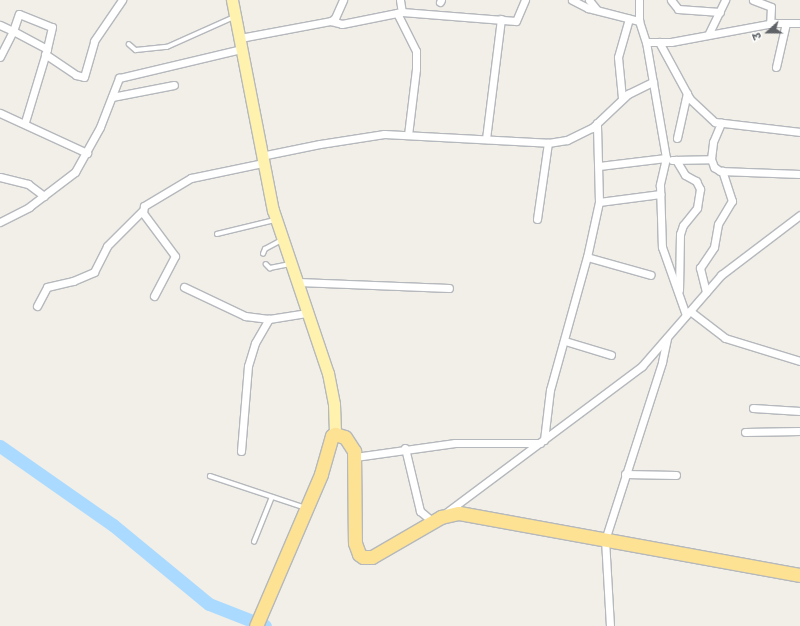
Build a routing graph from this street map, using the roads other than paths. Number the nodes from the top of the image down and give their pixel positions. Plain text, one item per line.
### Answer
1 (122, 0) edge
2 (232, 0) edge
3 (343, 0) edge
4 (400, 0) edge
5 (525, 0) edge
6 (572, 0) edge
7 (589, 0) edge
8 (639, 0) edge
9 (671, 0) edge
10 (725, 0) edge
11 (752, 0) edge
12 (597, 10) junction
13 (720, 12) junction
14 (400, 13) junction
15 (235, 16) junction
16 (501, 19) junction
17 (628, 19) junction
18 (331, 21) junction
19 (639, 21) junction
20 (786, 23) junction
21 (800, 23) edge
22 (770, 24) junction
23 (0, 25) edge
24 (13, 31) junction
25 (710, 33) junction
26 (646, 42) junction
27 (659, 42) junction
28 (128, 44) dead end
29 (241, 44) junction
30 (46, 52) junction
31 (0, 57) edge
32 (776, 67) dead end
33 (654, 82) junction
34 (174, 85) dead end
35 (687, 93) junction
36 (112, 97) junction
37 (622, 98) junction
38 (0, 113) edge
39 (24, 122) junction
40 (721, 122) junction
41 (597, 123) junction
42 (800, 132) edge
43 (408, 135) junction
44 (677, 138) dead end
45 (486, 139) junction
46 (548, 143) junction
47 (87, 153) junction
48 (666, 159) junction
49 (711, 159) junction
50 (262, 160) junction
51 (676, 160) junction
52 (599, 166) junction
53 (722, 171) junction
54 (800, 174) edge
55 (0, 177) edge
56 (660, 194) junction
57 (44, 196) junction
58 (599, 202) junction
59 (142, 210) junction
60 (800, 215) edge
61 (537, 219) dead end
62 (276, 220) junction
63 (0, 222) edge
64 (217, 234) dead end
65 (283, 240) junction
66 (263, 254) dead end
67 (587, 257) junction
68 (266, 264) dead end
69 (291, 264) junction
70 (651, 275) dead end
71 (298, 282) junction
72 (184, 287) dead end
73 (449, 288) dead end
74 (706, 292) junction
75 (154, 296) dead end
76 (679, 296) junction
77 (37, 306) dead end
78 (308, 313) junction
79 (688, 313) junction
80 (269, 319) junction
81 (667, 338) junction
82 (565, 341) junction
83 (611, 355) dead end
84 (800, 361) edge
85 (753, 408) dead end
86 (800, 411) edge
87 (800, 431) edge
88 (745, 432) dead end
89 (335, 434) junction
90 (542, 441) junction
91 (406, 448) junction
92 (241, 451) dead end
93 (355, 457) junction
94 (625, 474) junction
95 (676, 475) dead end
96 (210, 476) dead end
97 (272, 497) junction
98 (306, 508) junction
99 (437, 519) junction
100 (605, 540) junction
101 (254, 542) dead end
102 (800, 574) edge
103 (256, 626) edge
104 (610, 626) edge

1 - 30 street
2 - 15 main road
3 - 18 street
4 - 14 street
5 - 16 street
6 - 12 street
7 - 12 street
8 - 19 street
9 - 13 street
10 - 13 street
11 - 22 street
12 - 17 street
13 - 25 street
14 - 16 street
14 - 18 street
14 - 43 street
15 - 28 lane
15 - 29 main road
16 - 45 street
17 - 19 street
17 - 37 street
18 - 29 street
19 - 26 street
20 - 21 street
20 - 22 street
20 - 32 street
22 - 25 street
23 - 24 street
24 - 30 street
24 - 30 street
24 - 31 street
25 - 27 street
26 - 27 street
26 - 33 street
27 - 35 street
29 - 36 street
29 - 50 main road
30 - 39 street
33 - 37 street
33 - 48 street
34 - 36 street
35 - 40 street
35 - 44 street
36 - 47 street
37 - 41 street
38 - 39 street
39 - 47 street
40 - 42 street
40 - 49 street
41 - 46 street
41 - 52 street
43 - 45 street
43 - 50 street
45 - 46 street
46 - 61 street
47 - 57 street
48 - 51 street
48 - 52 street
48 - 56 street
49 - 51 street
49 - 53 street
50 - 59 street
50 - 62 main road
51 - 76 street
52 - 58 street
53 - 54 street
53 - 74 street
55 - 57 street
56 - 58 street
56 - 76 street
57 - 63 street
58 - 67 street
59 - 75 street
59 - 77 street
60 - 74 street
62 - 64 lane
62 - 65 main road
65 - 66 lane
65 - 69 main road
67 - 70 street
67 - 82 street
68 - 69 lane
69 - 71 main road
71 - 73 street
71 - 78 main road
72 - 80 street
74 - 79 street
76 - 79 street
78 - 80 street
78 - 89 main road
79 - 81 street
79 - 84 street
80 - 92 street
81 - 90 street
81 - 94 street
82 - 83 street
82 - 90 street
85 - 86 street
87 - 88 street
89 - 93 highway
89 - 98 highway
90 - 91 street
90 - 99 street
91 - 93 street
91 - 99 street
93 - 99 highway
94 - 95 street
94 - 100 street
96 - 97 lane
97 - 98 lane
97 - 101 lane
98 - 103 highway
99 - 100 highway
100 - 102 highway
100 - 104 street

